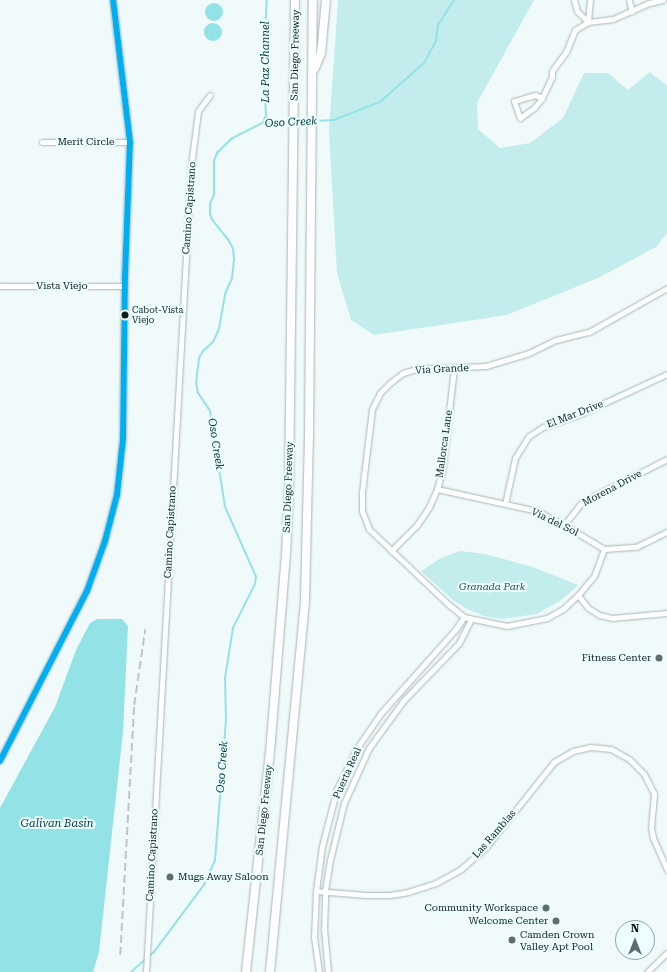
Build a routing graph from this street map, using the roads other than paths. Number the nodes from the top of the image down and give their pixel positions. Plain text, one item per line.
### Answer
1 (113, 0) edge
2 (295, 0) edge
3 (313, 0) edge
4 (326, 0) edge
5 (574, 0) edge
6 (590, 0) edge
7 (629, 0) edge
8 (663, 0) edge
9 (632, 12) junction
10 (588, 22) junction
11 (313, 72) junction
12 (210, 95) dead end
13 (542, 98) junction
14 (42, 142) dead end
15 (130, 142) junction
16 (0, 286) edge
17 (124, 286) junction
18 (667, 288) edge
19 (454, 369) junction
20 (667, 374) edge
21 (667, 459) edge
22 (437, 489) junction
23 (505, 504) junction
24 (564, 525) junction
25 (667, 532) edge
26 (604, 549) junction
27 (391, 551) junction
28 (578, 595) junction
29 (667, 613) edge
30 (464, 617) junction
31 (471, 619) junction
32 (0, 761) edge
33 (667, 870) edge
34 (316, 891) junction
35 (324, 892) junction
36 (667, 952) edge
37 (146, 972) edge
38 (246, 972) edge
39 (271, 972) edge
40 (319, 972) edge
41 (328, 972) edge
42 (648, 972) edge

1 - 15 main road
2 - 38 highway, San Diego Freeway
3 - 11 highway, San Diego Freeway
4 - 11 highway
5 - 10 street
6 - 10 street
7 - 9 street
8 - 9 street
9 - 10 street
10 - 13 street
11 - 39 highway, San Diego Freeway
12 - 37 street, Camino Capistrano
13 - 13 street
14 - 15 street, Merit Circle
15 - 17 main road
16 - 17 street, Vista Viejo
17 - 32 main road
18 - 19 street, Via Grande
19 - 22 street, Mallorca Lane
19 - 27 street, Via Grande
20 - 23 street, El Mar Drive
21 - 24 street, Morena Drive
22 - 23 street, Via del Sol
22 - 27 street, Mallorca Lane
23 - 24 street, Via del Sol
24 - 26 street, Via del Sol
25 - 26 street
26 - 28 street
27 - 30 street, Via Grande
28 - 29 street
28 - 31 street
30 - 31 street
30 - 34 street, Puerta Real
31 - 35 street, Puerta Real
33 - 35 street, Las Ramblas
34 - 35 street, Las Ramblas
34 - 40 street, Puerta Real
35 - 41 street, Puerta Real
36 - 42 street

